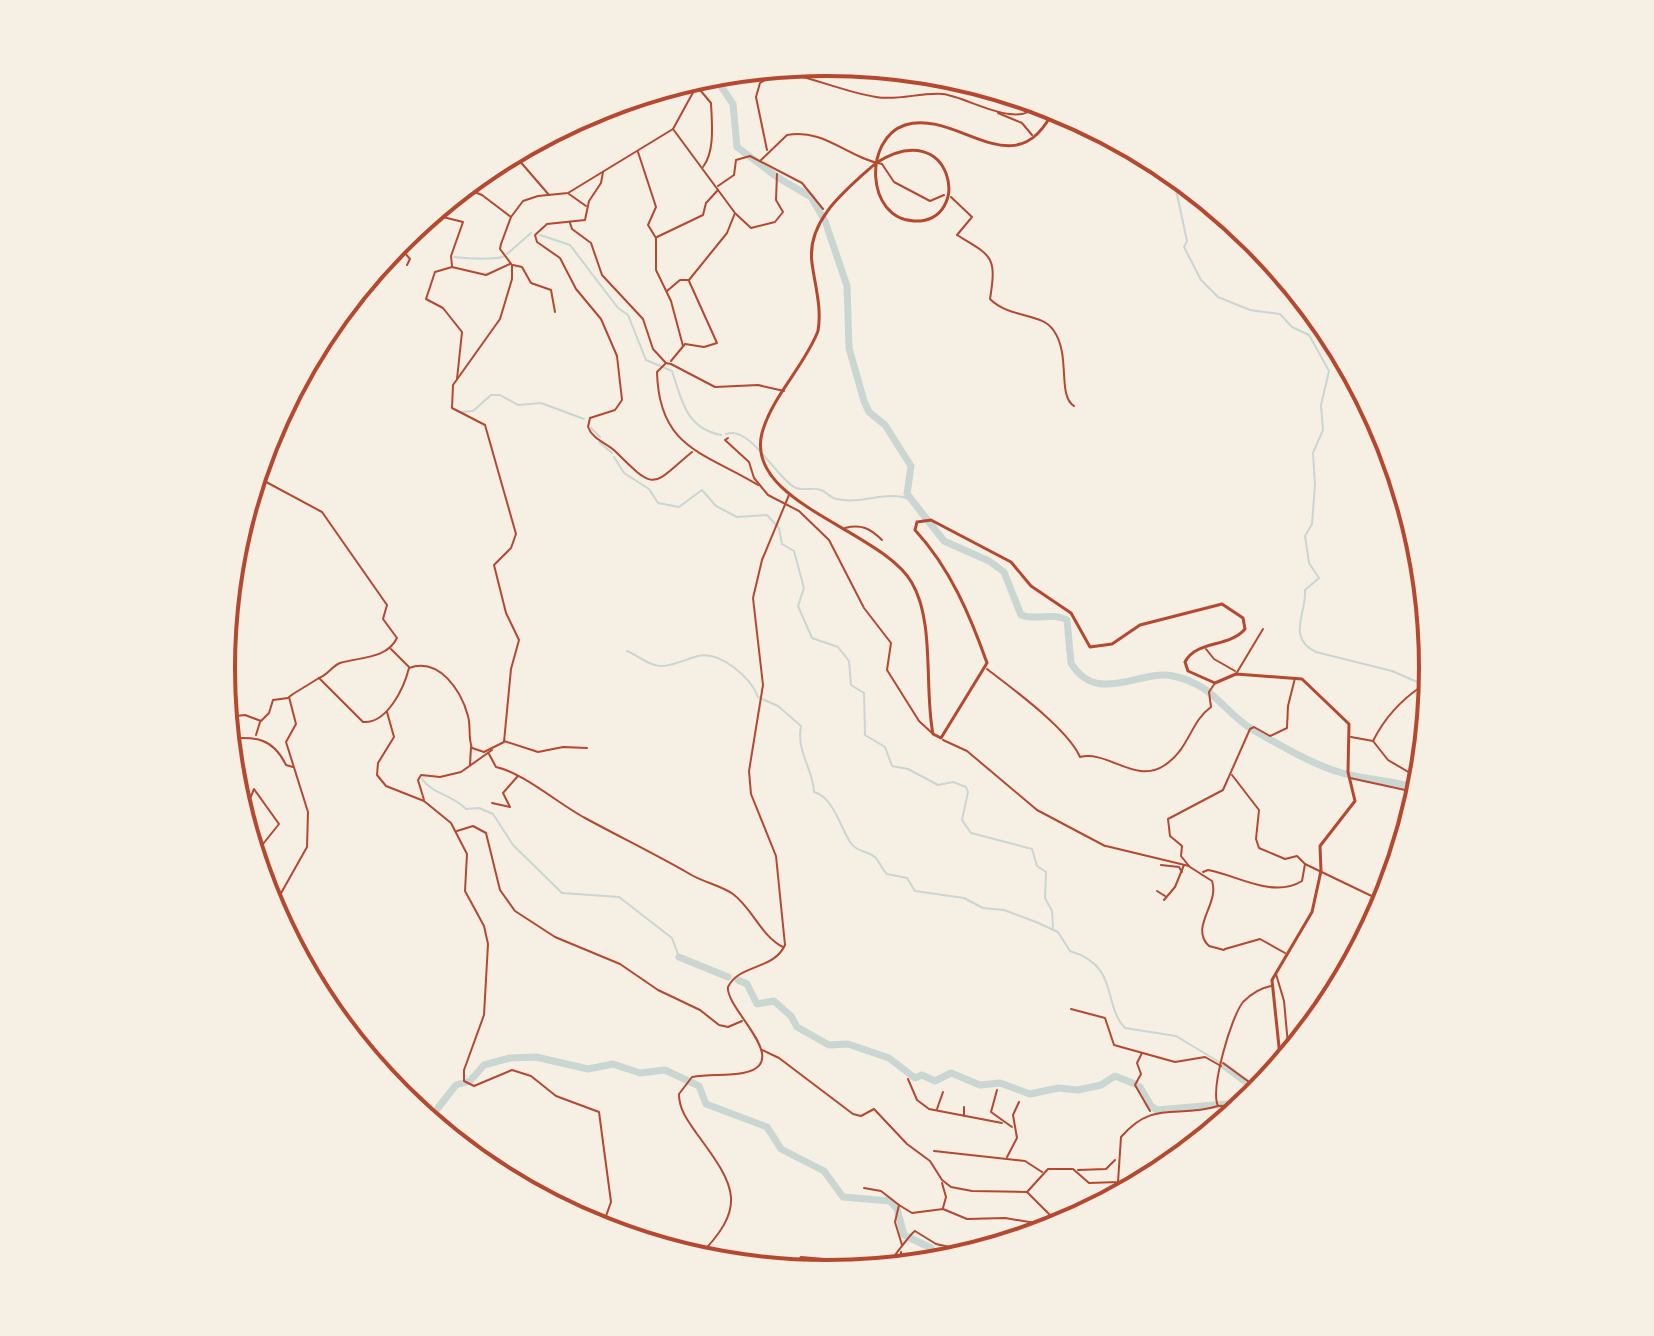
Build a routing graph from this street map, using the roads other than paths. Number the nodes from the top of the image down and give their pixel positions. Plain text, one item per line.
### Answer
1 (803, 77) edge
2 (767, 79) edge
3 (700, 90) edge
4 (693, 91) edge
5 (994, 110) junction
6 (1029, 111) edge
7 (1048, 119) edge
8 (673, 129) junction
9 (1033, 137) junction
10 (637, 151) junction
11 (767, 151) junction
12 (760, 161) junction
13 (521, 162) edge
14 (876, 163) junction
15 (702, 168) junction
16 (603, 172) junction
17 (777, 173) junction
18 (718, 188) junction
19 (475, 192) edge
20 (568, 193) junction
21 (550, 195) junction
22 (944, 195) dead end
23 (951, 197) dead end
24 (587, 207) junction
25 (826, 210) junction
26 (734, 213) junction
27 (444, 217) edge
28 (511, 217) junction
29 (570, 223) junction
30 (656, 238) junction
31 (405, 253) edge
32 (511, 264) junction
33 (407, 265) dead end
34 (452, 267) junction
35 (689, 280) junction
36 (667, 291) junction
37 (555, 312) dead end
38 (683, 346) junction
39 (666, 363) junction
40 (671, 364) junction
41 (457, 379) junction
42 (784, 391) junction
43 (1074, 406) dead end
44 (728, 438) dead end
45 (692, 452) junction
46 (265, 481) edge
47 (759, 486) junction
48 (789, 495) junction
49 (844, 528) junction
50 (882, 540) dead end
51 (1263, 629) dead end
52 (1206, 647) junction
53 (390, 648) junction
54 (409, 668) junction
55 (987, 669) junction
56 (1236, 673) junction
57 (319, 678) junction
58 (1295, 678) junction
59 (1215, 683) junction
60 (1418, 689) edge
61 (289, 697) junction
62 (387, 712) junction
63 (236, 716) dead end
64 (378, 718) junction
65 (261, 721) junction
66 (388, 725) junction
67 (933, 734) junction
68 (255, 737) junction
69 (1351, 737) junction
70 (239, 738) edge
71 (941, 738) junction
72 (504, 741) junction
73 (1373, 741) junction
74 (471, 747) junction
75 (587, 748) dead end
76 (492, 750) junction
77 (489, 754) junction
78 (294, 766) junction
79 (471, 766) junction
80 (1410, 773) edge
81 (518, 775) junction
82 (1232, 775) junction
83 (1350, 778) junction
84 (1406, 790) edge
85 (250, 799) edge
86 (424, 801) junction
87 (492, 803) dead end
88 (457, 831) junction
89 (263, 844) dead end
90 (1184, 864) junction
91 (1305, 864) junction
92 (1161, 865) dead end
93 (1190, 867) junction
94 (1321, 869) junction
95 (1203, 872) junction
96 (1182, 873) junction
97 (1157, 891) dead end
98 (280, 895) edge
99 (1374, 895) edge
100 (784, 948) junction
101 (1286, 954) junction
102 (1276, 974) junction
103 (1272, 986) junction
104 (1071, 1009) dead end
105 (743, 1020) junction
106 (1288, 1039) edge
107 (1279, 1049) edge
108 (762, 1050) junction
109 (1143, 1052) junction
110 (1222, 1064) junction
111 (908, 1079) dead end
112 (1250, 1083) edge
113 (997, 1090) dead end
114 (943, 1092) dead end
115 (1019, 1102) dead end
116 (1217, 1104) junction
117 (1227, 1104) edge
118 (964, 1107) dead end
119 (937, 1111) junction
120 (1151, 1113) junction
121 (964, 1117) junction
122 (1002, 1123) junction
123 (1013, 1127) junction
124 (934, 1151) dead end
125 (1006, 1158) junction
126 (1117, 1158) junction
127 (1076, 1170) junction
128 (1043, 1173) junction
129 (941, 1179) junction
130 (864, 1188) dead end
131 (1027, 1192) junction
132 (897, 1206) junction
133 (943, 1209) junction
134 (1051, 1216) edge
135 (606, 1217) edge
136 (1034, 1223) edge
137 (903, 1246) junction
138 (950, 1247) edge
139 (706, 1248) edge
140 (901, 1252) junction
141 (901, 1255) edge
142 (898, 1256) edge
143 (799, 1259) edge
144 (833, 1260) edge

1 - 5 street
2 - 11 street
3 - 15 street
4 - 8 street
5 - 6 street
5 - 9 street
7 - 9 main road
8 - 10 street
8 - 15 street
9 - 14 main road
10 - 16 street
10 - 30 street
11 - 12 street
11 - 14 street
12 - 17 street
12 - 18 street
13 - 21 street
14 - 22 street
14 - 25 main road
15 - 18 street
16 - 20 street
16 - 24 street
17 - 25 street
17 - 26 street
18 - 26 street
18 - 30 street
19 - 28 street
20 - 21 street
20 - 24 street
21 - 28 street
23 - 43 street
24 - 29 street
25 - 42 main road
26 - 35 street
27 - 34 street
28 - 32 street
29 - 39 street
29 - 45 street
30 - 36 street
31 - 33 street
32 - 34 street
32 - 37 street
32 - 41 street
34 - 41 street
35 - 36 street
35 - 38 street
36 - 38 street
38 - 40 street
39 - 40 street
39 - 45 street
40 - 42 street
41 - 72 street
42 - 48 main road
44 - 47 street
45 - 47 street
46 - 53 street
47 - 67 street
48 - 49 main road
48 - 100 street
49 - 50 street
49 - 67 main road
51 - 56 street
52 - 55 main road
52 - 56 street
52 - 59 main road
53 - 54 street
53 - 57 street
54 - 62 street
54 - 74 street
55 - 59 street
55 - 71 main road
56 - 58 main road
56 - 59 main road
57 - 61 street
57 - 64 street
58 - 69 main road
58 - 82 street
60 - 73 street
61 - 65 street
61 - 78 street
62 - 64 street
62 - 66 street
63 - 65 street
64 - 66 street
65 - 68 street
66 - 86 street
67 - 71 main road
68 - 70 street
68 - 78 street
69 - 73 street
69 - 83 main road
71 - 90 street
72 - 75 street
72 - 76 street
73 - 80 street
74 - 76 street
74 - 79 street
76 - 77 street
77 - 79 street
77 - 81 street
78 - 98 street
79 - 86 street
81 - 87 street
81 - 100 street
82 - 91 street
82 - 93 street
83 - 84 street
83 - 94 main road
85 - 89 street
86 - 88 street
88 - 105 street
88 - 135 street
90 - 93 street
90 - 96 street
91 - 94 street
91 - 95 street
92 - 96 street
93 - 95 street
94 - 99 street
94 - 101 main road
95 - 101 street
96 - 97 street
100 - 105 street
101 - 102 main road
102 - 103 main road
102 - 106 street
103 - 107 main road
103 - 110 street
104 - 109 street
105 - 108 street
108 - 129 street
108 - 139 street
109 - 110 street
109 - 120 street
110 - 112 street
110 - 116 street
111 - 119 street
113 - 122 street
114 - 119 street
115 - 123 street
116 - 117 street
116 - 120 street
118 - 121 street
119 - 121 street
120 - 126 street
121 - 122 street
122 - 123 street
123 - 125 street
124 - 125 street
125 - 128 street
126 - 127 street
126 - 127 street
127 - 128 street
128 - 131 street
129 - 131 street
129 - 133 street
130 - 132 street
131 - 134 street
132 - 133 street
132 - 137 street
133 - 136 street
137 - 138 street
137 - 140 street
140 - 141 street
140 - 142 street
143 - 144 street

